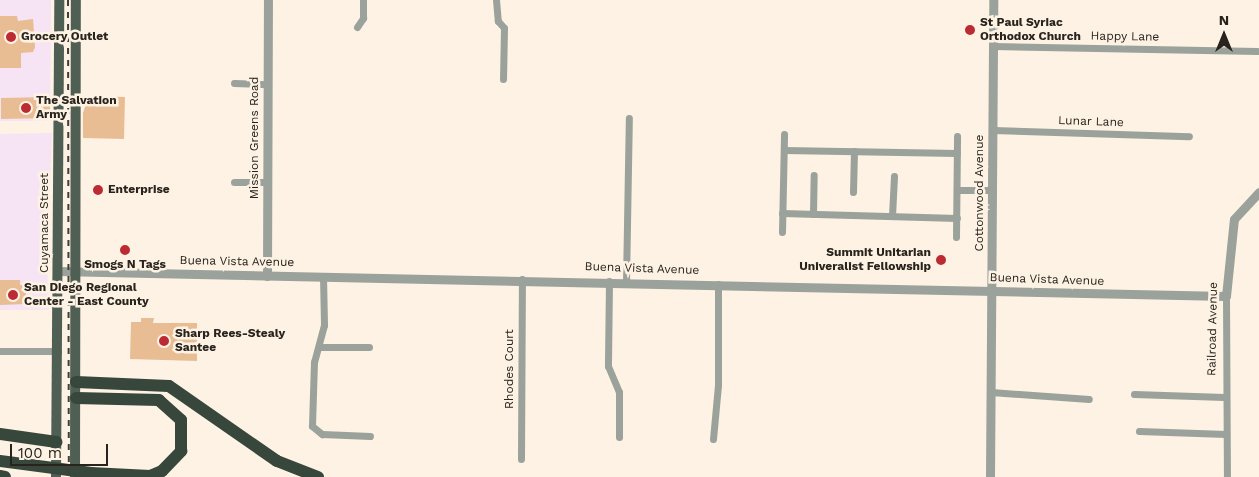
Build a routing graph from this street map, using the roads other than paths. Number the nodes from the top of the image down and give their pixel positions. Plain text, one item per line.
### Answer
1 (59, 0) edge
2 (76, 0) edge
3 (268, 0) edge
4 (363, 0) edge
5 (496, 0) edge
6 (993, 0) edge
7 (357, 28) dead end
8 (993, 46) junction
9 (1257, 51) dead end
10 (503, 79) dead end
11 (234, 83) dead end
12 (268, 84) junction
13 (629, 118) dead end
14 (993, 130) junction
15 (784, 134) dead end
16 (957, 136) dead end
17 (1189, 136) dead end
18 (784, 150) junction
19 (854, 151) junction
20 (957, 153) junction
21 (814, 175) dead end
22 (894, 176) dead end
23 (234, 182) dead end
24 (268, 182) junction
25 (957, 190) junction
26 (992, 190) junction
27 (853, 192) dead end
28 (1259, 192) edge
29 (782, 213) junction
30 (813, 214) junction
31 (892, 216) junction
32 (956, 218) junction
33 (782, 232) dead end
34 (956, 237) dead end
35 (57, 271) junction
36 (76, 271) junction
37 (267, 276) junction
38 (323, 276) junction
39 (522, 278) junction
40 (608, 281) junction
41 (626, 282) junction
42 (718, 284) junction
43 (991, 291) junction
44 (1226, 296) junction
45 (320, 347) junction
46 (369, 347) dead end
47 (0, 351) edge
48 (58, 351) junction
49 (76, 382) junction
50 (991, 392) junction
51 (1134, 394) dead end
52 (1224, 397) junction
53 (76, 398) junction
54 (1088, 399) dead end
55 (1139, 431) dead end
56 (0, 434) edge
57 (1226, 434) junction
58 (370, 436) dead end
59 (619, 437) dead end
60 (713, 439) dead end
61 (56, 442) junction
62 (521, 459) dead end
63 (0, 461) edge
64 (52, 473) edge
65 (0, 476) edge
66 (5, 477) edge
67 (75, 477) edge
68 (318, 477) edge
69 (990, 477) edge
70 (1227, 477) edge

1 - 35 main road, Cuyamaca Street
2 - 36 main road
3 - 12 street, Mission Greens Road
4 - 7 street
5 - 10 street
6 - 8 street, Cottonwood Avenue
8 - 9 street, Happy Lane
8 - 14 street, Cottonwood Avenue
11 - 12 street
12 - 24 street, Mission Greens Road
13 - 41 street
14 - 17 street, Lunar Lane
14 - 26 street, Cottonwood Avenue
15 - 18 street
16 - 20 street
18 - 19 street
18 - 29 street
19 - 20 street
19 - 27 street
20 - 25 street
21 - 30 street
22 - 31 street
23 - 24 street
24 - 37 street, Mission Greens Road
25 - 26 street
25 - 32 street
26 - 43 street, Cottonwood Avenue
28 - 44 street, Railroad Avenue
29 - 30 street
29 - 33 street
30 - 31 street
31 - 32 street
32 - 34 street
35 - 36 street, Buena Vista Avenue
35 - 48 main road, Cuyamaca Street
36 - 37 street, Buena Vista Avenue
36 - 49 main road
37 - 38 street, Buena Vista Avenue
38 - 39 street, Buena Vista Avenue
38 - 45 street
39 - 40 street, Buena Vista Avenue
39 - 62 street, Rhodes Court
40 - 41 street, Buena Vista Avenue
40 - 59 street
41 - 42 street, Buena Vista Avenue
42 - 43 street, Buena Vista Avenue
42 - 60 street
43 - 44 street, Buena Vista Avenue
43 - 50 street, Cottonwood Avenue
44 - 52 street, Railroad Avenue
45 - 46 street
45 - 58 street
47 - 48 street
48 - 61 main road, Cuyamaca Street
49 - 53 main road
49 - 68 highway
50 - 54 street
50 - 69 street, Cottonwood Avenue
51 - 52 street
52 - 57 street, Railroad Avenue
53 - 64 highway
53 - 67 main road
55 - 57 street
56 - 61 highway
57 - 70 street, Railroad Avenue
61 - 64 main road, Cuyamaca Street
63 - 64 highway
65 - 66 highway

